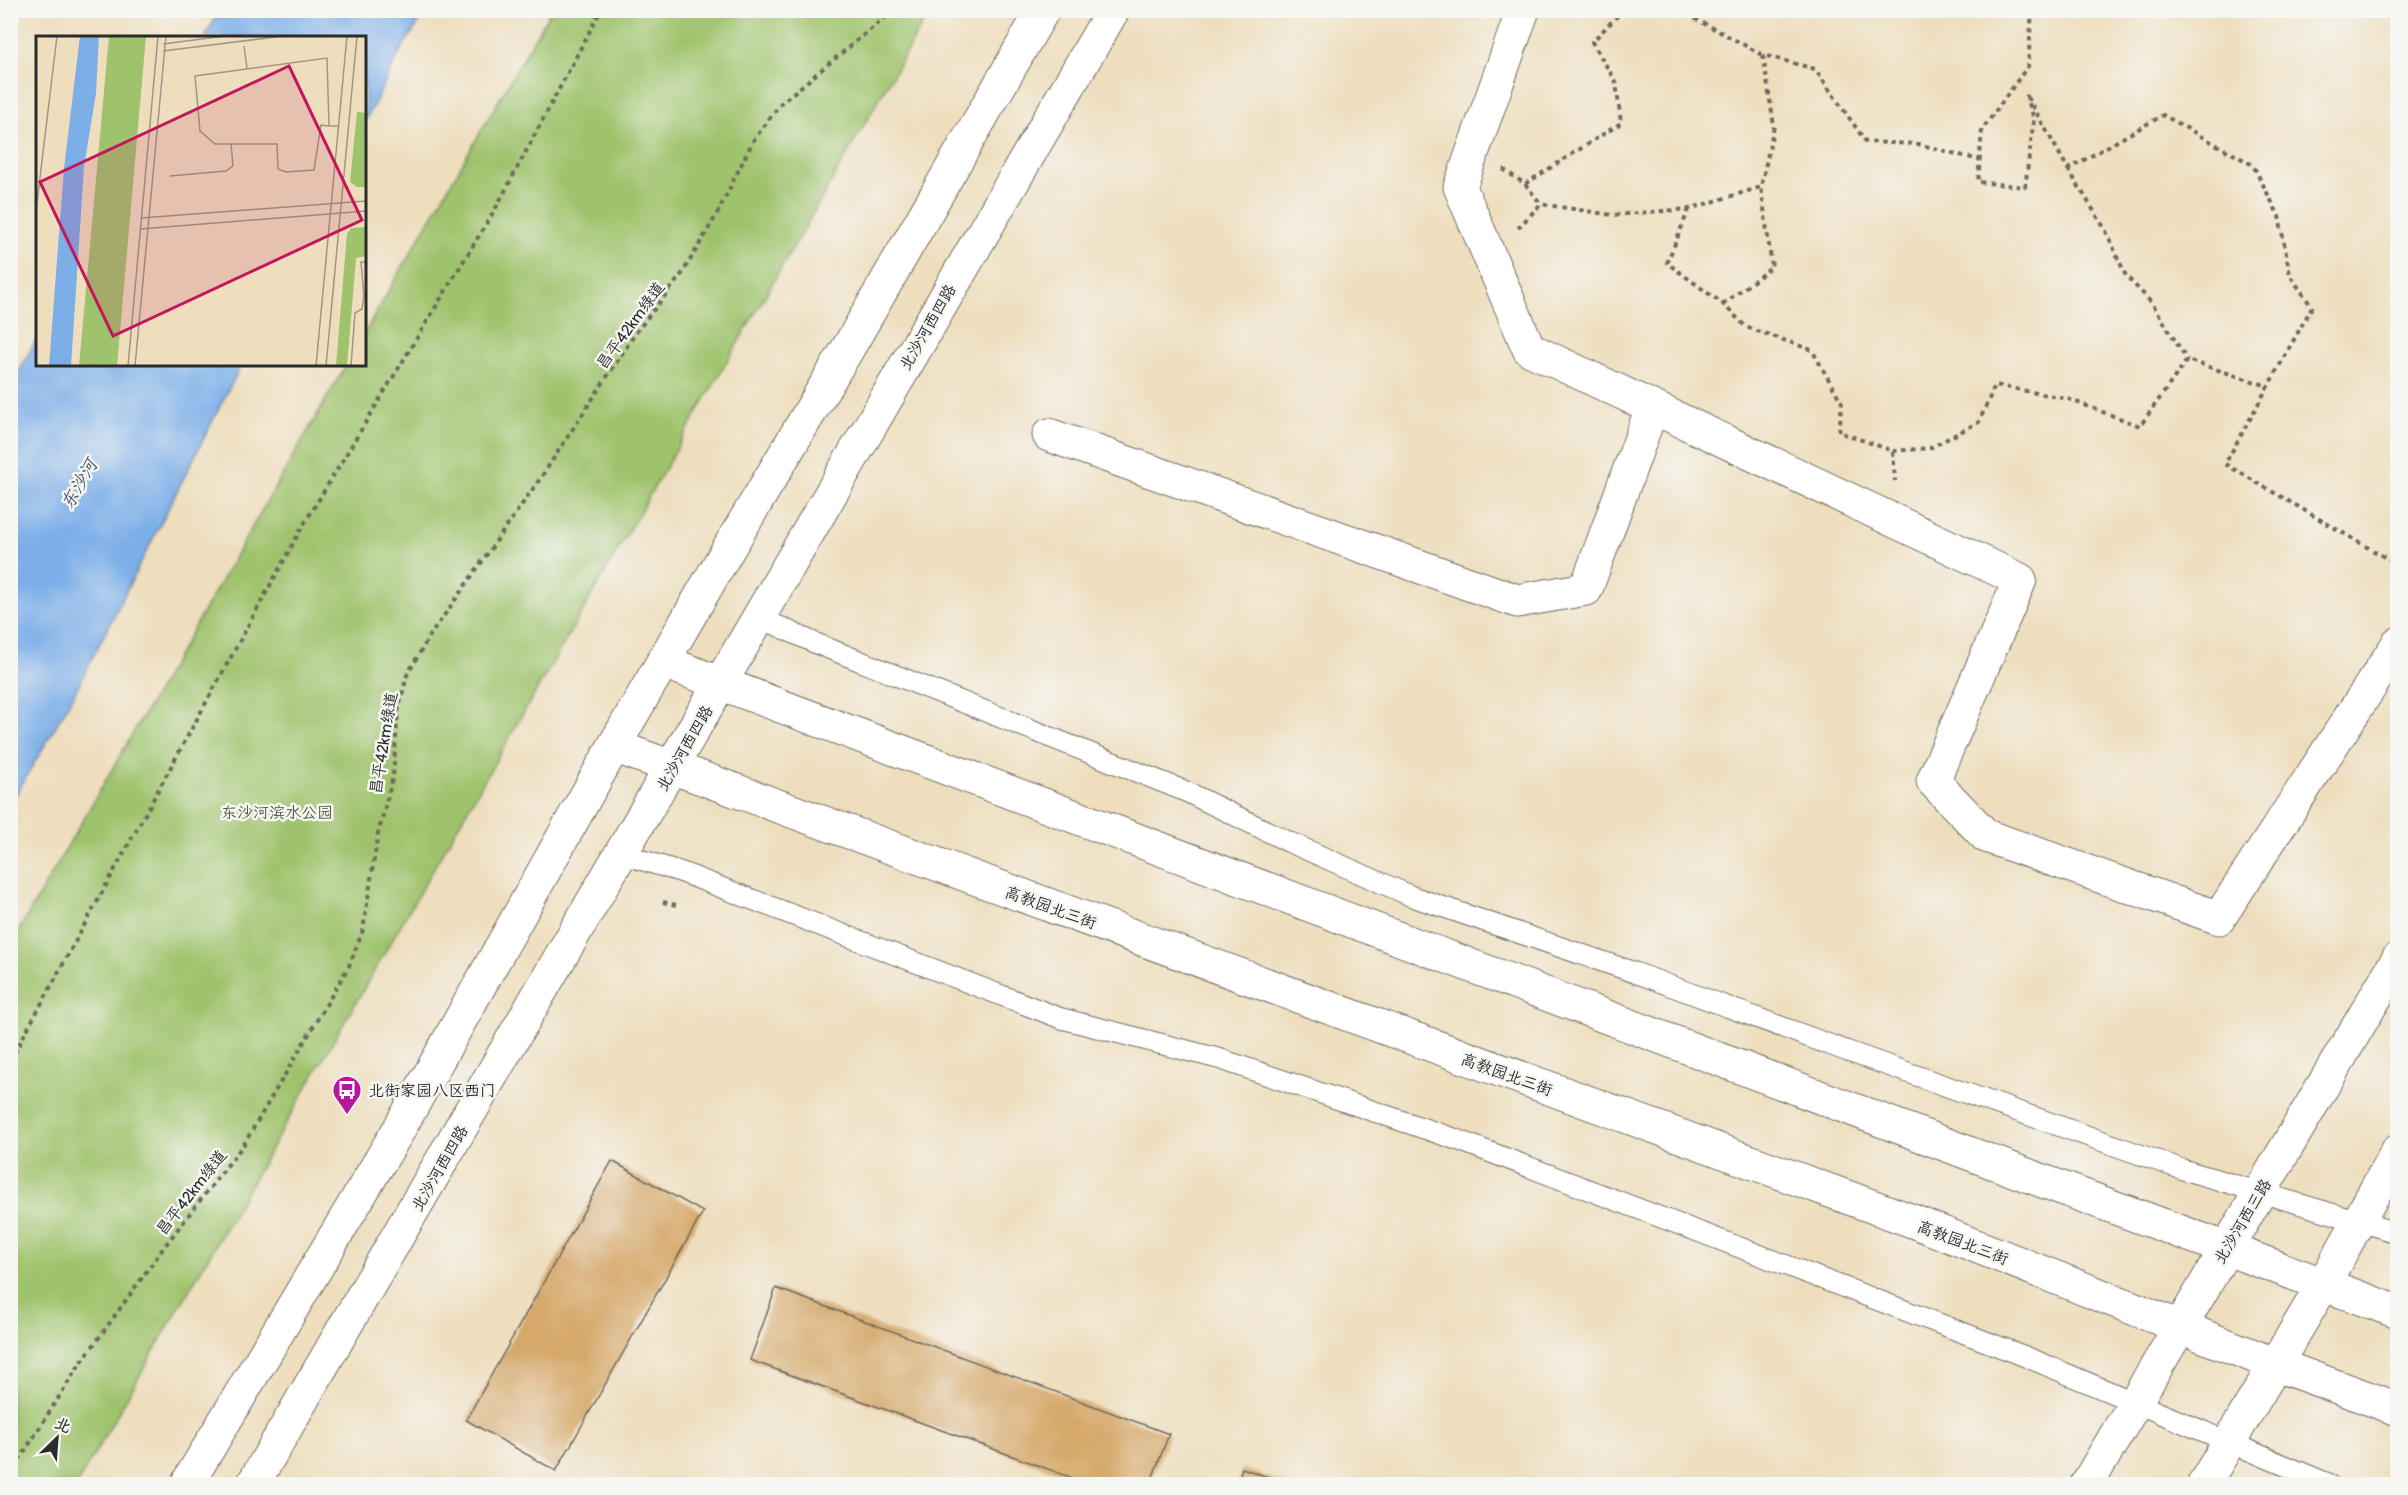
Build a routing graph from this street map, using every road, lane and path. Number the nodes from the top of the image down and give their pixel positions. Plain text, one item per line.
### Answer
1 (601, 10) edge
2 (894, 10) edge
3 (1043, 10) edge
4 (1113, 10) edge
5 (1524, 10) edge
6 (1623, 10) edge
7 (1679, 10) edge
8 (2032, 10) edge
9 (1763, 54) junction
10 (1474, 148) junction
11 (1979, 160) junction
12 (2068, 169) junction
13 (1525, 184) junction
14 (1761, 187) junction
15 (1541, 204) junction
16 (1689, 209) junction
17 (1490, 258) junction
18 (1723, 304) junction
19 (2187, 360) junction
20 (2268, 387) junction
21 (1652, 408) junction
22 (1049, 435) dead end
23 (1893, 451) junction
24 (1898, 523) junction
25 (2397, 565) edge
26 (759, 617) junction
27 (2397, 644) edge
28 (664, 662) junction
29 (721, 684) junction
30 (614, 746) junction
31 (671, 769) junction
32 (622, 854) junction
33 (2397, 958) edge
34 (10, 1061) edge
35 (2397, 1150) edge
36 (2260, 1193) junction
37 (2359, 1221) junction
38 (2397, 1233) edge
39 (2226, 1249) junction
40 (2323, 1285) junction
41 (2397, 1312) edge
42 (2180, 1326) junction
43 (2274, 1364) junction
44 (2135, 1402) junction
45 (2397, 1409) edge
46 (2228, 1443) junction
47 (10, 1464) edge
48 (188, 1485) edge
49 (253, 1485) edge
50 (2087, 1485) edge
51 (2204, 1485) edge
52 (2329, 1485) edge

1 - 34 path
2 - 47 path, 昌平42km绿道
3 - 28 street
4 - 26 street, 北沙河西四路
5 - 10 street
6 - 13 path
7 - 9 path
8 - 11 path
9 - 11 path
9 - 14 path
10 - 13 path
10 - 17 street
11 - 12 path
12 - 19 path
12 - 20 path
13 - 15 path
14 - 16 path
14 - 18 path
15 - 16 path
15 - 17 path
16 - 18 path
17 - 21 street
18 - 23 path
19 - 20 path
19 - 23 path
20 - 25 path
21 - 22 street
21 - 24 street
23 - 24 path
24 - 27 street
26 - 29 street, 北沙河西四路
26 - 36 lane
28 - 29 street
28 - 30 street
29 - 31 street, 北沙河西四路
29 - 39 street
30 - 31 street, 高教园北三街
30 - 48 street
31 - 32 street, 北沙河西四路
31 - 42 street, 高教园北三街
32 - 44 lane
32 - 49 street, 北沙河西四路
33 - 36 street, 北沙河西三路
35 - 37 street
36 - 37 lane
36 - 39 street, 北沙河西三路
37 - 38 lane
37 - 40 street
39 - 40 street
39 - 42 street, 北沙河西三路
40 - 41 street
40 - 43 street
42 - 43 street, 高教园北三街
42 - 44 street, 北沙河西三路
43 - 45 street, 高教园北三街
43 - 46 street
44 - 46 lane
44 - 50 street, 北沙河西三路
46 - 51 street
46 - 52 lane

